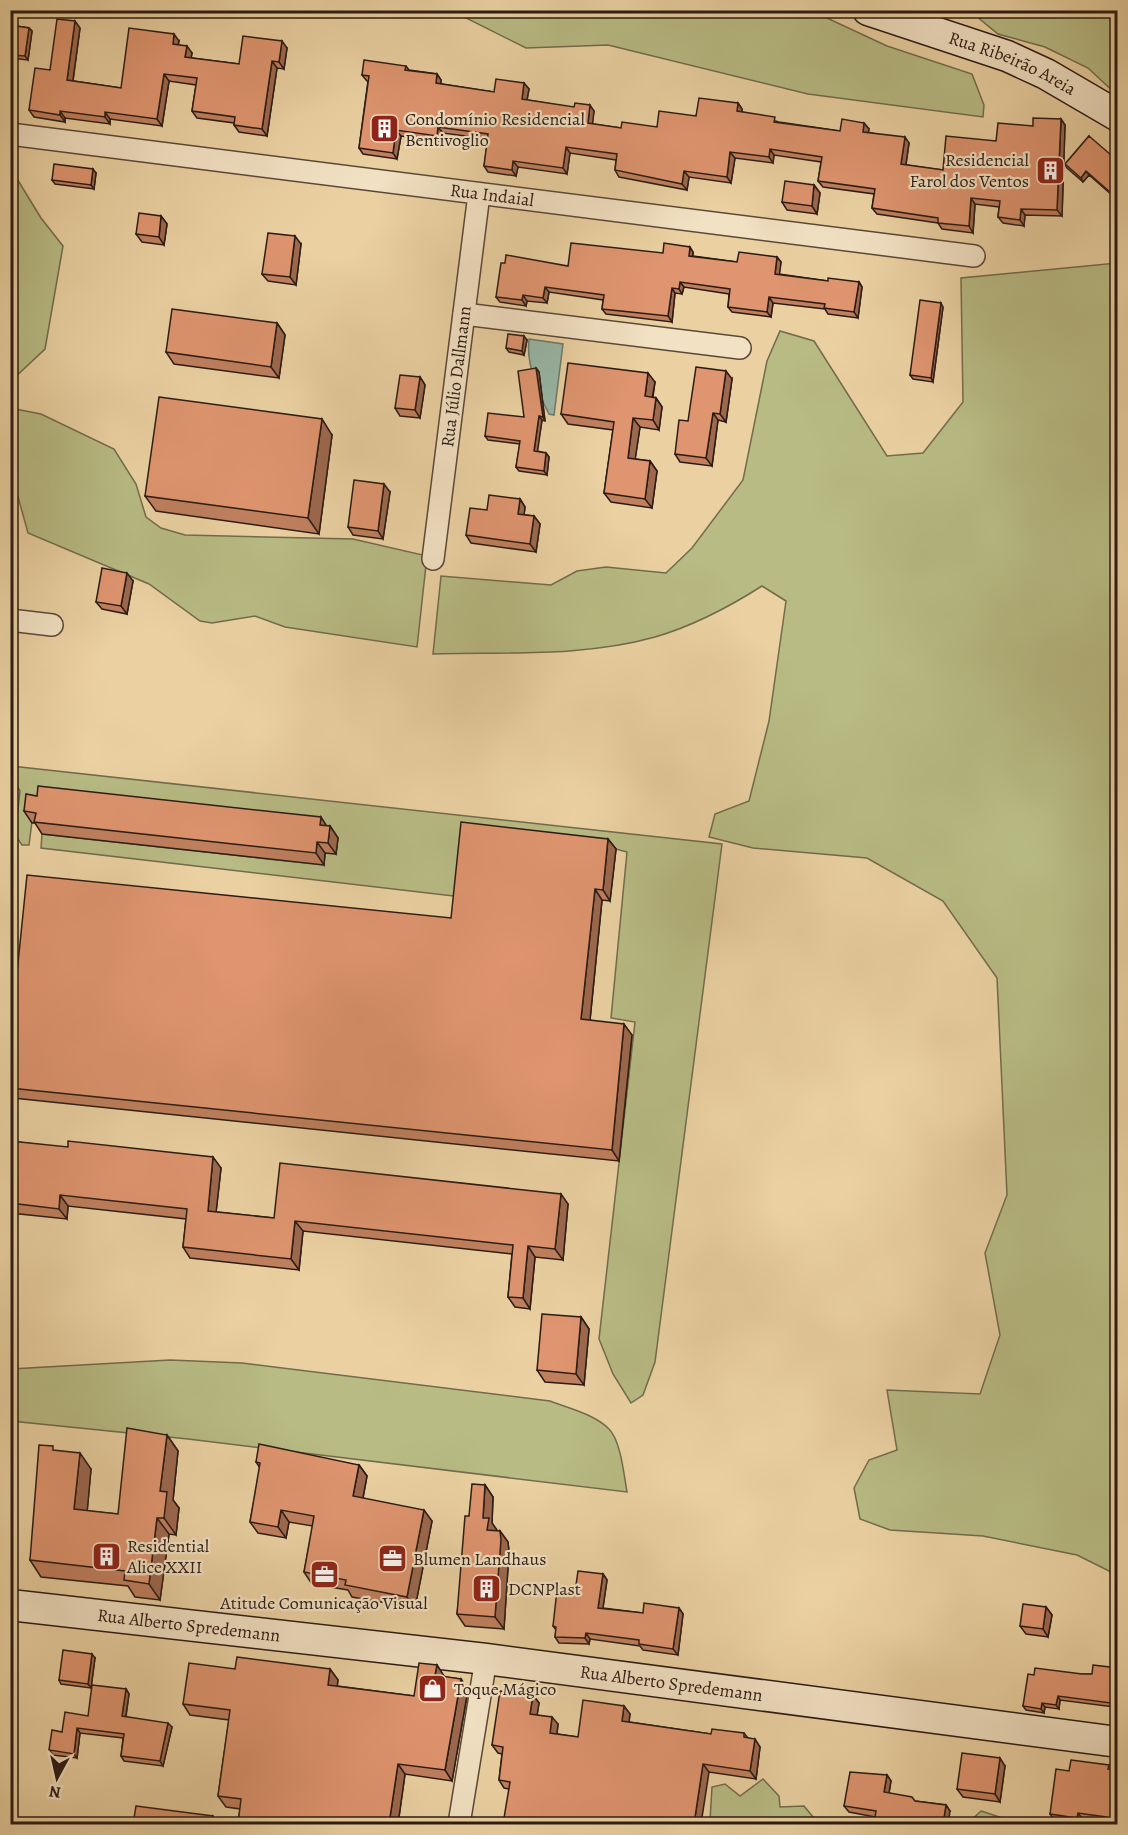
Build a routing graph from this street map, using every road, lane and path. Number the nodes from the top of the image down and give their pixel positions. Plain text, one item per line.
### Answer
1 (868, 10) edge
2 (1118, 116) edge
3 (10, 134) edge
4 (478, 194) junction
5 (974, 256) dead end
6 (464, 314) junction
7 (740, 348) dead end
8 (433, 559) dead end
9 (10, 620) edge
10 (52, 625) dead end
11 (10, 1605) edge
12 (486, 1659) junction
13 (1118, 1742) edge
14 (459, 1824) edge

1 - 2 street, Rua Ribeirão Areia
3 - 4 street, Rua Indaial
4 - 5 street, Rua Indaial
4 - 6 street, Rua Júlio Dallmann
6 - 7 street
6 - 8 street, Rua Júlio Dallmann
9 - 10 street
11 - 12 street, Rua Alberto Spredemann
12 - 13 street, Rua Alberto Spredemann
12 - 14 street

